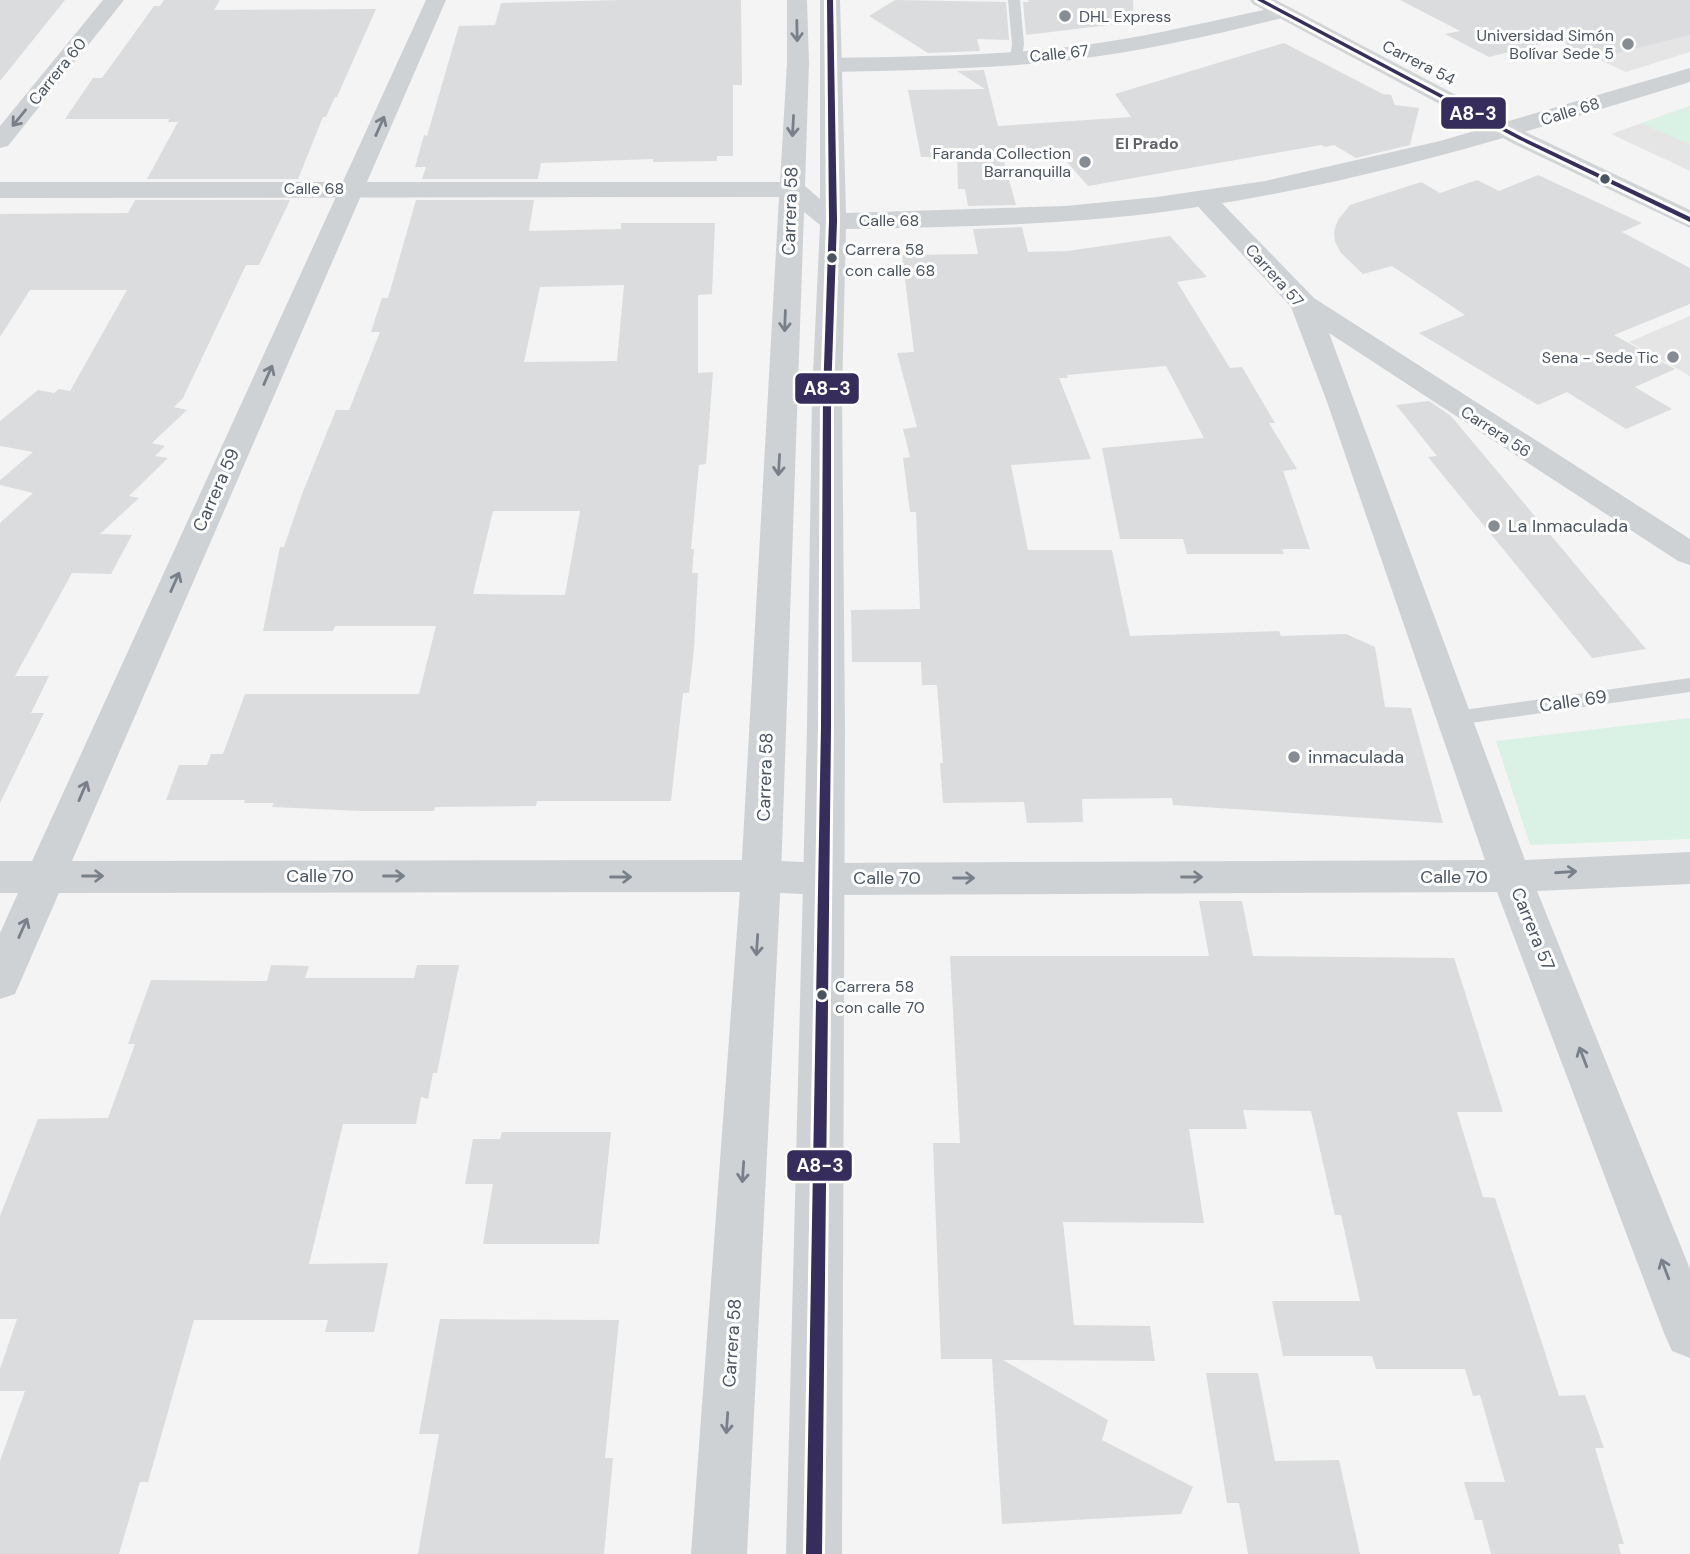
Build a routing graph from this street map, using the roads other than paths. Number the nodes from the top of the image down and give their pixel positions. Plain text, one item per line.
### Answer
1 (114, 0) edge
2 (436, 0) edge
3 (797, 0) edge
4 (830, 0) edge
5 (1014, 0) edge
6 (1286, 7) edge
7 (1016, 57) junction
8 (831, 67) junction
9 (797, 68) junction
10 (1690, 75) edge
11 (1537, 121) junction
12 (1506, 131) junction
13 (0, 141) edge
14 (352, 188) junction
15 (790, 188) junction
16 (0, 190) edge
17 (1690, 195) edge
18 (1204, 199) junction
19 (833, 220) junction
20 (1690, 220) edge
21 (1304, 304) junction
22 (1435, 392) junction
23 (1342, 402) junction
24 (1690, 554) edge
25 (1690, 685) edge
26 (1456, 718) junction
27 (1690, 867) edge
28 (47, 876) junction
29 (761, 876) junction
30 (1511, 876) junction
31 (0, 877) edge
32 (822, 879) junction
33 (0, 981) edge
34 (1690, 1333) edge
35 (719, 1554) edge
36 (814, 1554) edge

1 -> 13 street, Carrera 60
14 -> 2 street, Carrera 59
3 -> 9 street, Carrera 58
4 - 8 street
5 - 7 lane
6 - 7 street, Calle 67
6 - 11 main road, Carrera 54
6 - 12 main road, Carrera 54
7 - 8 street, Calle 67
8 - 9 street, Calle 67
8 - 19 street
9 -> 15 street, Carrera 58
10 - 11 street, Calle 68
11 - 12 street, Calle 68
11 - 17 main road, Carrera 54
12 - 18 street, Calle 68
12 - 20 main road, Carrera 54
14 - 15 street, Calle 68
14 - 16 street, Calle 68
28 -> 14 street, Carrera 59
15 - 19 street, Calle 68
15 -> 29 street, Carrera 58
18 - 19 street, Calle 68
18 - 21 street, Carrera 57
19 - 32 street
21 - 22 street, Carrera 56
21 - 23 street, Carrera 57
22 - 23 street
22 - 24 street, Carrera 56
23 - 26 street, Carrera 57
25 - 26 lane, Calle 69
26 - 30 street, Carrera 57
30 -> 27 street, Calle 70
28 -> 29 street, Calle 70
28 - 31 street, Calle 70
33 -> 28 street, Carrera 59
29 - 32 street, Calle 70
29 -> 35 street, Carrera 58
32 -> 30 street, Calle 70
34 -> 30 street, Carrera 57
32 - 36 street

